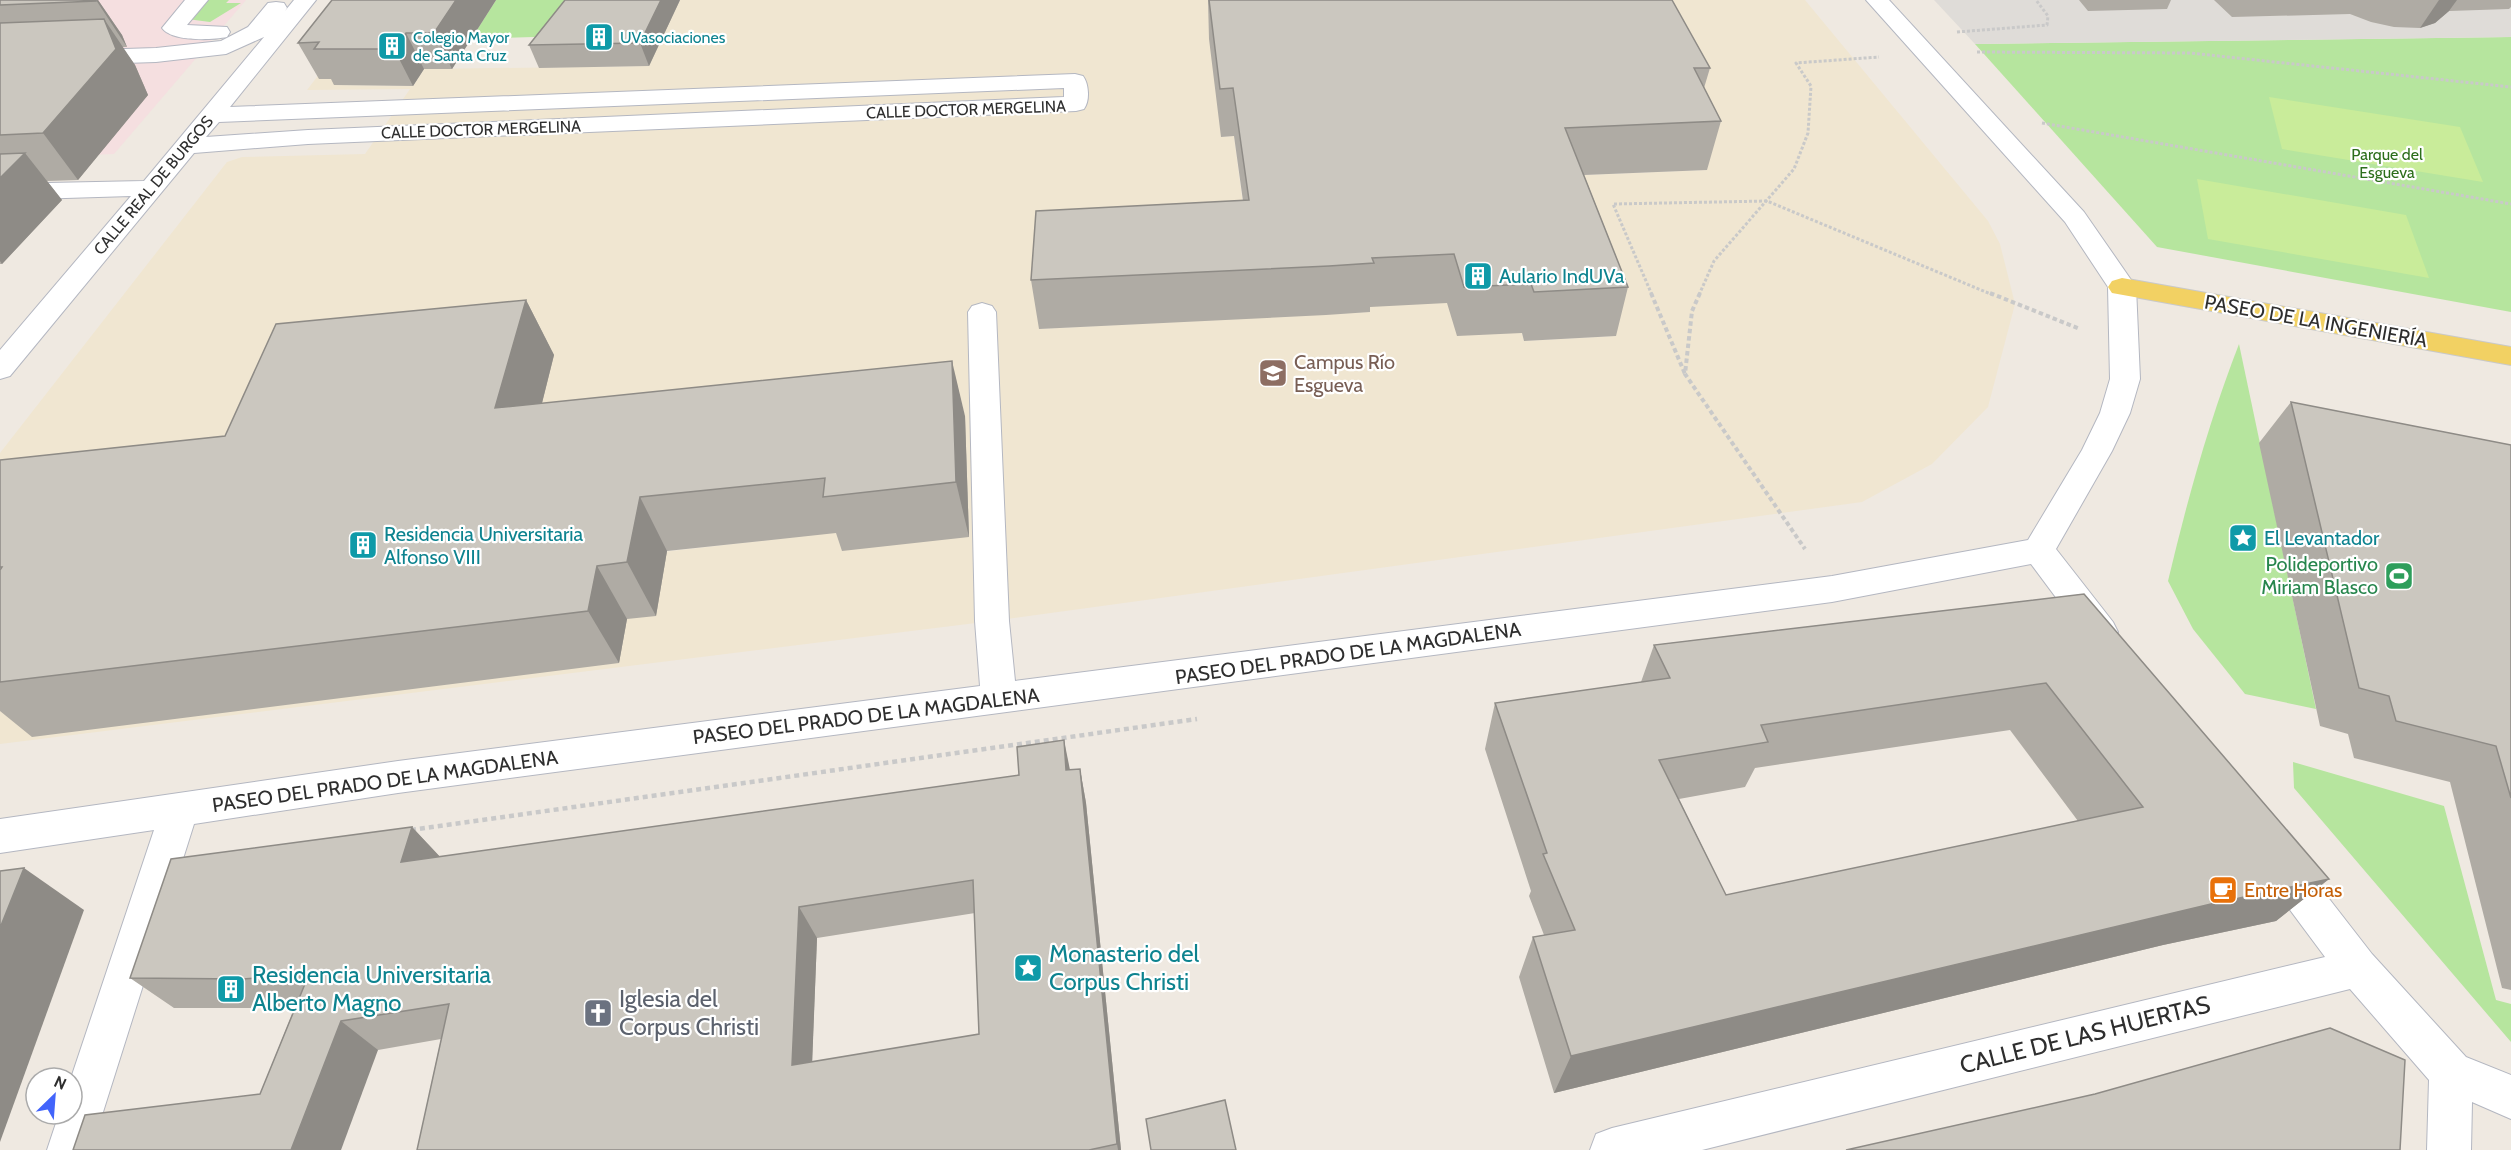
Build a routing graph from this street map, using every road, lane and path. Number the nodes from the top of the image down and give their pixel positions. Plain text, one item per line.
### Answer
1 (197, 0) edge
2 (283, 0) edge
3 (305, 0) edge
4 (1877, 0) edge
5 (2036, 0) edge
6 (266, 20) junction
7 (1953, 32) dead end
8 (1971, 52) dead end
9 (1927, 55) junction
10 (0, 60) edge
11 (2511, 87) edge
12 (212, 115) junction
13 (2032, 121) dead end
14 (186, 146) junction
15 (150, 188) junction
16 (0, 192) edge
17 (1767, 201) junction
18 (2511, 204) edge
19 (2122, 287) junction
20 (982, 312) dead end
21 (2124, 345) junction
22 (2511, 356) edge
23 (0, 369) edge
24 (1685, 374) junction
25 (2039, 550) junction
26 (1832, 589) junction
27 (2118, 654) edge
28 (999, 699) junction
29 (179, 811) junction
30 (0, 836) edge
31 (2259, 838) edge
32 (2358, 968) junction
33 (2451, 1072) junction
34 (2511, 1098) edge
35 (69, 1150) edge
36 (1612, 1150) edge
37 (2449, 1150) edge

1 - 6 street
2 - 6 street
3 - 12 street, CALLE REAL DE BURGOS
4 - 9 street
5 - 7 path
6 - 10 street
8 - 11 path
9 - 17 path
9 - 19 street
12 - 14 street, CALLE REAL DE BURGOS
12 - 14 street, CALLE DOCTOR MERGELINA
13 - 18 path
14 - 15 street, CALLE REAL DE BURGOS
15 - 16 street
15 - 23 street, CALLE REAL DE BURGOS
17 - 21 path
17 - 24 path
17 - 24 path
19 - 21 street
19 - 22 main road, PASEO DE LA INGENIERÍA
20 - 28 street
21 - 25 street
24 - 26 path
25 - 26 street, PASEO DEL PRADO DE LA MAGDALENA
25 - 27 street
26 - 28 street, PASEO DEL PRADO DE LA MAGDALENA
28 - 29 street, PASEO DEL PRADO DE LA MAGDALENA
29 - 30 street, PASEO DEL PRADO DE LA MAGDALENA
29 - 35 street
31 - 32 street
32 - 33 street
32 - 36 street, CALLE DE LAS HUERTAS
33 - 34 street
33 - 37 street

